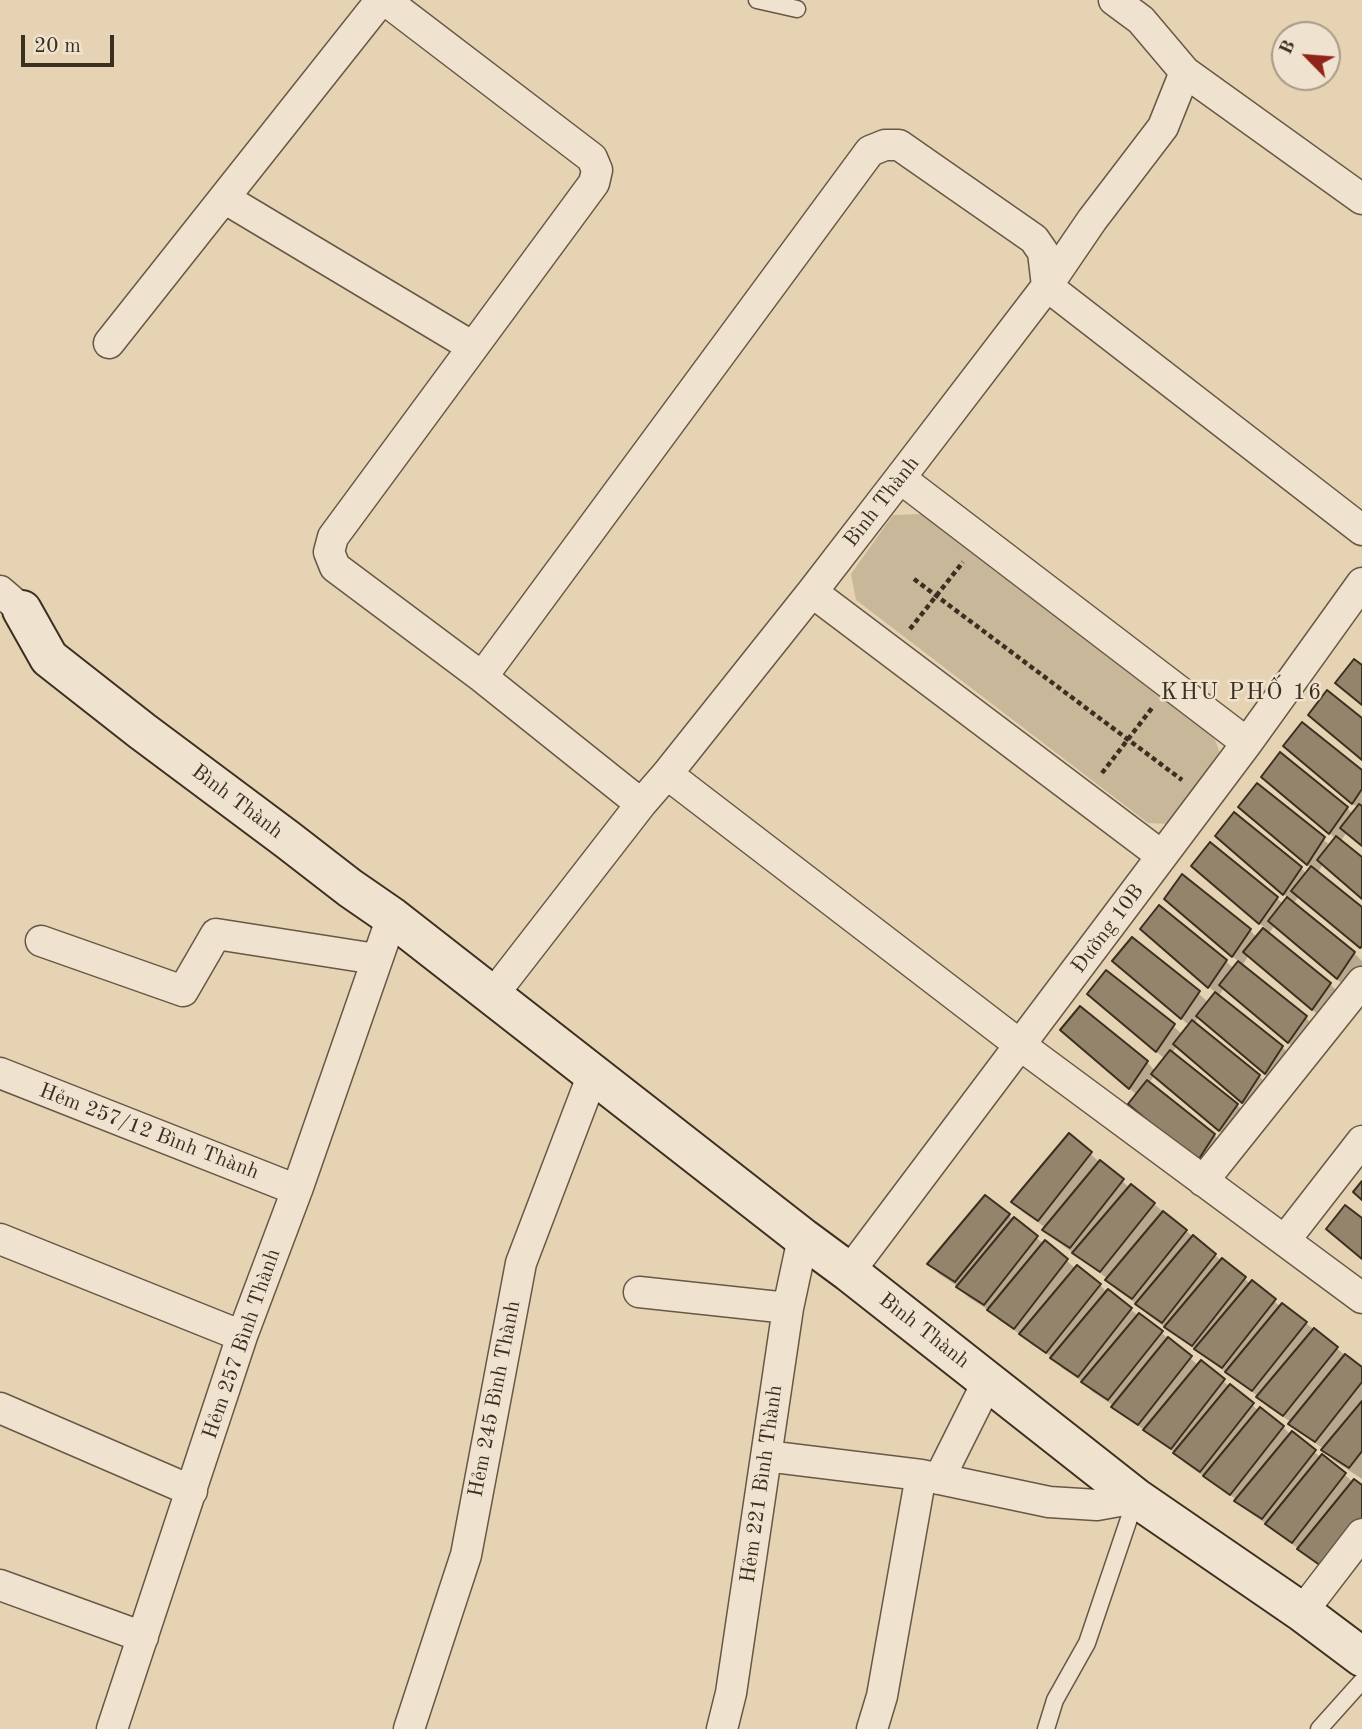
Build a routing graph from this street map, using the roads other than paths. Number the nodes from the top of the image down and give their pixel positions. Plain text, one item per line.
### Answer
1 (383, 0) edge
2 (757, 0) edge
3 (1114, 0) edge
4 (797, 9) dead end
5 (1185, 72) junction
6 (224, 198) junction
7 (1362, 199) edge
8 (1046, 286) junction
9 (109, 344) dead end
10 (473, 347) junction
11 (900, 478) junction
12 (1362, 530) edge
13 (1362, 583) edge
14 (812, 592) junction
15 (11, 600) edge
16 (482, 677) junction
17 (1247, 743) junction
18 (667, 774) junction
19 (642, 804) junction
20 (1162, 856) junction
21 (392, 917) junction
22 (41, 941) dead end
23 (376, 960) junction
24 (1362, 982) edge
25 (492, 996) junction
26 (1020, 1045) junction
27 (0, 1073) edge
28 (593, 1074) junction
29 (1362, 1141) edge
30 (1203, 1181) junction
31 (297, 1191) junction
32 (803, 1238) junction
33 (0, 1240) edge
34 (1285, 1240) junction
35 (849, 1272) junction
36 (639, 1292) dead end
37 (1362, 1298) edge
38 (788, 1308) junction
39 (242, 1336) junction
40 (988, 1381) junction
41 (0, 1408) edge
42 (766, 1456) junction
43 (930, 1477) junction
44 (191, 1491) junction
45 (1136, 1498) junction
46 (1362, 1534) edge
47 (0, 1585) edge
48 (1302, 1612) junction
49 (143, 1637) junction
50 (1362, 1657) edge
51 (1362, 1681) edge
52 (112, 1729) edge
53 (410, 1729) edge
54 (722, 1729) edge
55 (872, 1729) edge
56 (1046, 1729) edge
57 (1319, 1729) edge

1 - 6 street
1 - 10 street
2 - 4 lane
3 - 5 street
5 - 7 street
5 - 8 street, Bình Thành
6 - 9 street
6 - 10 street
8 - 11 street, Bình Thành
8 - 12 street
8 - 16 street
10 - 16 street
11 - 14 street, Bình Thành
11 - 17 street
13 - 17 street, Đường 10B
14 - 18 street, Bình Thành
14 - 20 street
15 - 21 street, Bình Thành
16 - 19 street
17 - 20 street, Đường 10B
18 - 19 street, Bình Thành
18 - 26 street
19 - 25 street, Bình Thành
20 - 26 street, Đường 10B
21 - 23 street, Hẻm 257 Bình Thành
21 - 25 street, Bình Thành
22 - 23 street
23 - 31 street, Hẻm 257 Bình Thành
24 - 30 street
25 - 28 street, Bình Thành
26 - 30 street
26 - 35 street, Đường 10B
27 - 31 street, Hẻm 257/12 Bình Thành
28 - 32 street, Bình Thành
28 - 53 street, Hẻm 245 Bình Thành
29 - 34 street
30 - 34 street
31 - 39 street, Hẻm 257 Bình Thành
32 - 35 street, Bình Thành
32 - 38 street, Hẻm 221 Bình Thành
33 - 39 street
34 - 37 street
35 - 40 street, Bình Thành
36 - 38 street
38 - 42 street, Hẻm 221 Bình Thành
39 - 44 street, Hẻm 257 Bình Thành
40 - 43 street
40 - 45 street, Bình Thành
41 - 44 street
42 - 43 street
42 - 54 street, Hẻm 221 Bình Thành
43 - 45 street
43 - 55 street
44 - 49 street, Hẻm 257 Bình Thành
45 - 48 street, Bình Thành
45 - 56 lane
46 - 48 street
47 - 49 street
48 - 50 street, Bình Thành
49 - 52 street, Hẻm 257 Bình Thành
51 - 57 lane

